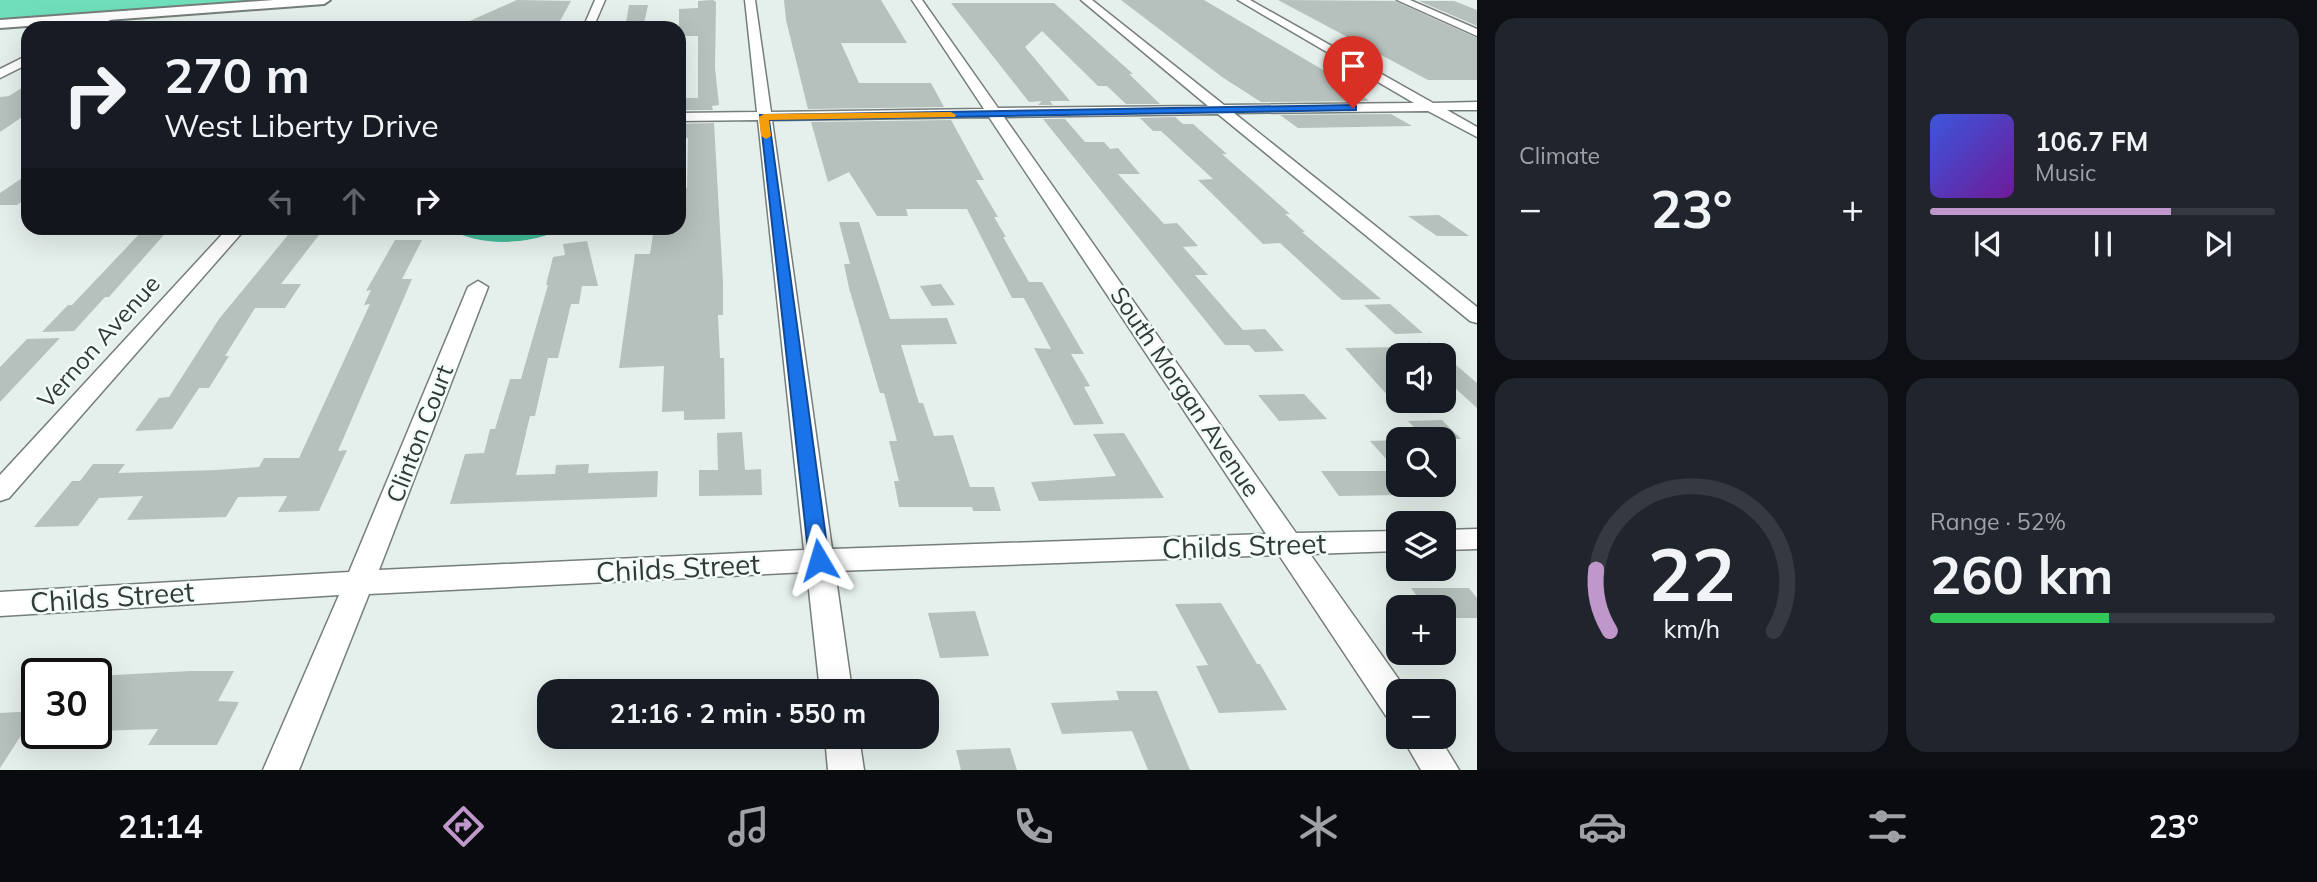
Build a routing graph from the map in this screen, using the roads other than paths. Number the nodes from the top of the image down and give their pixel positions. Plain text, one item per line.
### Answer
1 (324, 0) edge
2 (600, 0) edge
3 (750, 0) edge
4 (917, 0) edge
5 (1086, 0) edge
6 (1243, 0) edge
7 (1402, 0) edge
8 (112, 16) junction
9 (42, 21) edge
10 (102, 21) edge
11 (590, 21) edge
12 (21, 22) edge
13 (0, 24) edge
14 (1477, 33) edge
15 (21, 64) edge
16 (0, 74) edge
17 (1477, 106) edge
18 (1432, 107) junction
19 (1221, 110) junction
20 (994, 114) junction
21 (686, 117) edge
22 (764, 117) junction
23 (1477, 133) edge
24 (231, 235) edge
25 (478, 287) dead end
26 (1477, 317) edge
27 (0, 492) edge
28 (1477, 539) edge
29 (1456, 540) edge
30 (1386, 541) edge
31 (1289, 544) junction
32 (819, 560) junction
33 (360, 580) junction
34 (0, 604) edge
35 (834, 679) edge
36 (1386, 688) edge
37 (843, 749) edge
38 (1427, 749) edge
39 (281, 770) edge
40 (846, 770) edge
41 (1441, 770) edge

1 - 8 street
2 - 11 street
3 - 22 street
4 - 20 street, South Morgan Avenue
5 - 19 street
6 - 18 street
7 - 14 street
8 - 9 street
8 - 10 street
12 - 13 street
15 - 16 street
17 - 18 street
18 - 19 street
18 - 23 street
19 - 20 street
19 - 26 street
20 - 22 street
20 - 31 street, South Morgan Avenue
21 - 22 street
22 - 32 street
24 - 27 street, Vernon Avenue
25 - 33 street, Clinton Court
28 - 29 street
30 - 31 street, Childs Street
31 - 32 street, Childs Street
31 - 36 street, South Morgan Avenue
32 - 33 street, Childs Street
32 - 35 street
33 - 34 street, Childs Street
33 - 39 street, Clinton Court
37 - 40 street
38 - 41 street

